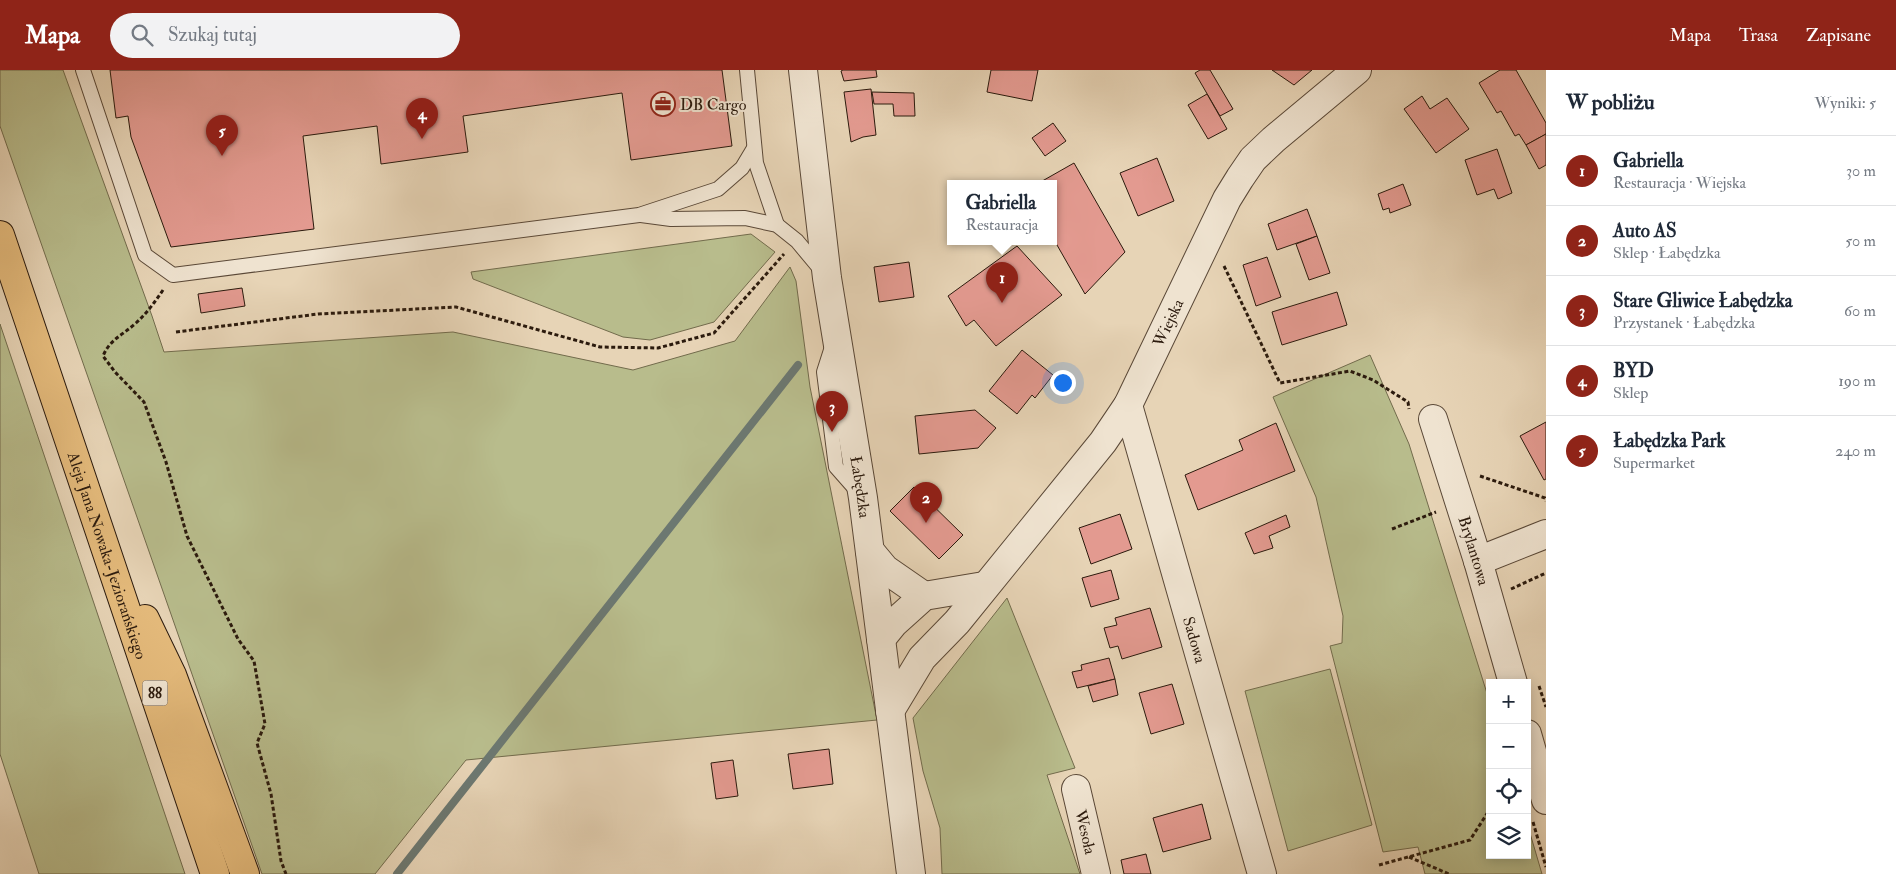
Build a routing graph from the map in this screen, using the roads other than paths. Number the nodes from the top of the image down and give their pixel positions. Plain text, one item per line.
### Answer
1 (83, 70) edge
2 (747, 70) edge
3 (803, 70) edge
4 (1357, 70) edge
5 (754, 148) junction
6 (639, 215) junction
7 (777, 225) junction
8 (0, 235) edge
9 (827, 278) junction
10 (1128, 405) junction
11 (1422, 416) road end
12 (94, 512) junction
13 (1546, 534) edge
14 (870, 551) junction
15 (1478, 561) junction
16 (984, 586) junction
17 (924, 596) junction
18 (881, 643) junction
19 (922, 658) junction
20 (1511, 679) edge
21 (890, 711) junction
22 (1531, 761) edge
23 (1076, 788) dead end
24 (900, 793) junction
25 (1538, 807) edge
26 (215, 874) edge
27 (244, 874) edge
28 (911, 874) edge
29 (924, 874) edge
30 (1096, 874) edge
31 (1262, 874) edge

1 - 6 lane
2 - 5 lane
3 - 9 street, Łabędzka
4 - 10 street, Wiejska
5 - 6 lane
5 - 7 lane
6 - 7 lane
7 - 9 lane
8 - 12 main road, Aleja Jana Nowaka-Jeziorańskiego / 88
9 - 14 street, Łabędzka
10 - 16 street, Wiejska
10 - 31 street, Sadowa
11 - 15 street, Brylantowa
12 - 26 main road, Aleja Jana Nowaka-Jeziorańskiego / 88
12 - 27 main road
13 - 15 street
14 - 17 street
14 - 18 street, Łabędzka
15 - 20 street, Brylantowa
16 - 17 street
16 - 19 street, Wiejska
17 - 18 street
18 - 19 street
18 - 21 street, Łabędzka
19 - 21 street, Wiejska
21 - 24 street, Łabędzka
22 - 25 street
23 - 30 street, Wesoła
24 - 28 street, Łabędzka
24 - 29 lane

